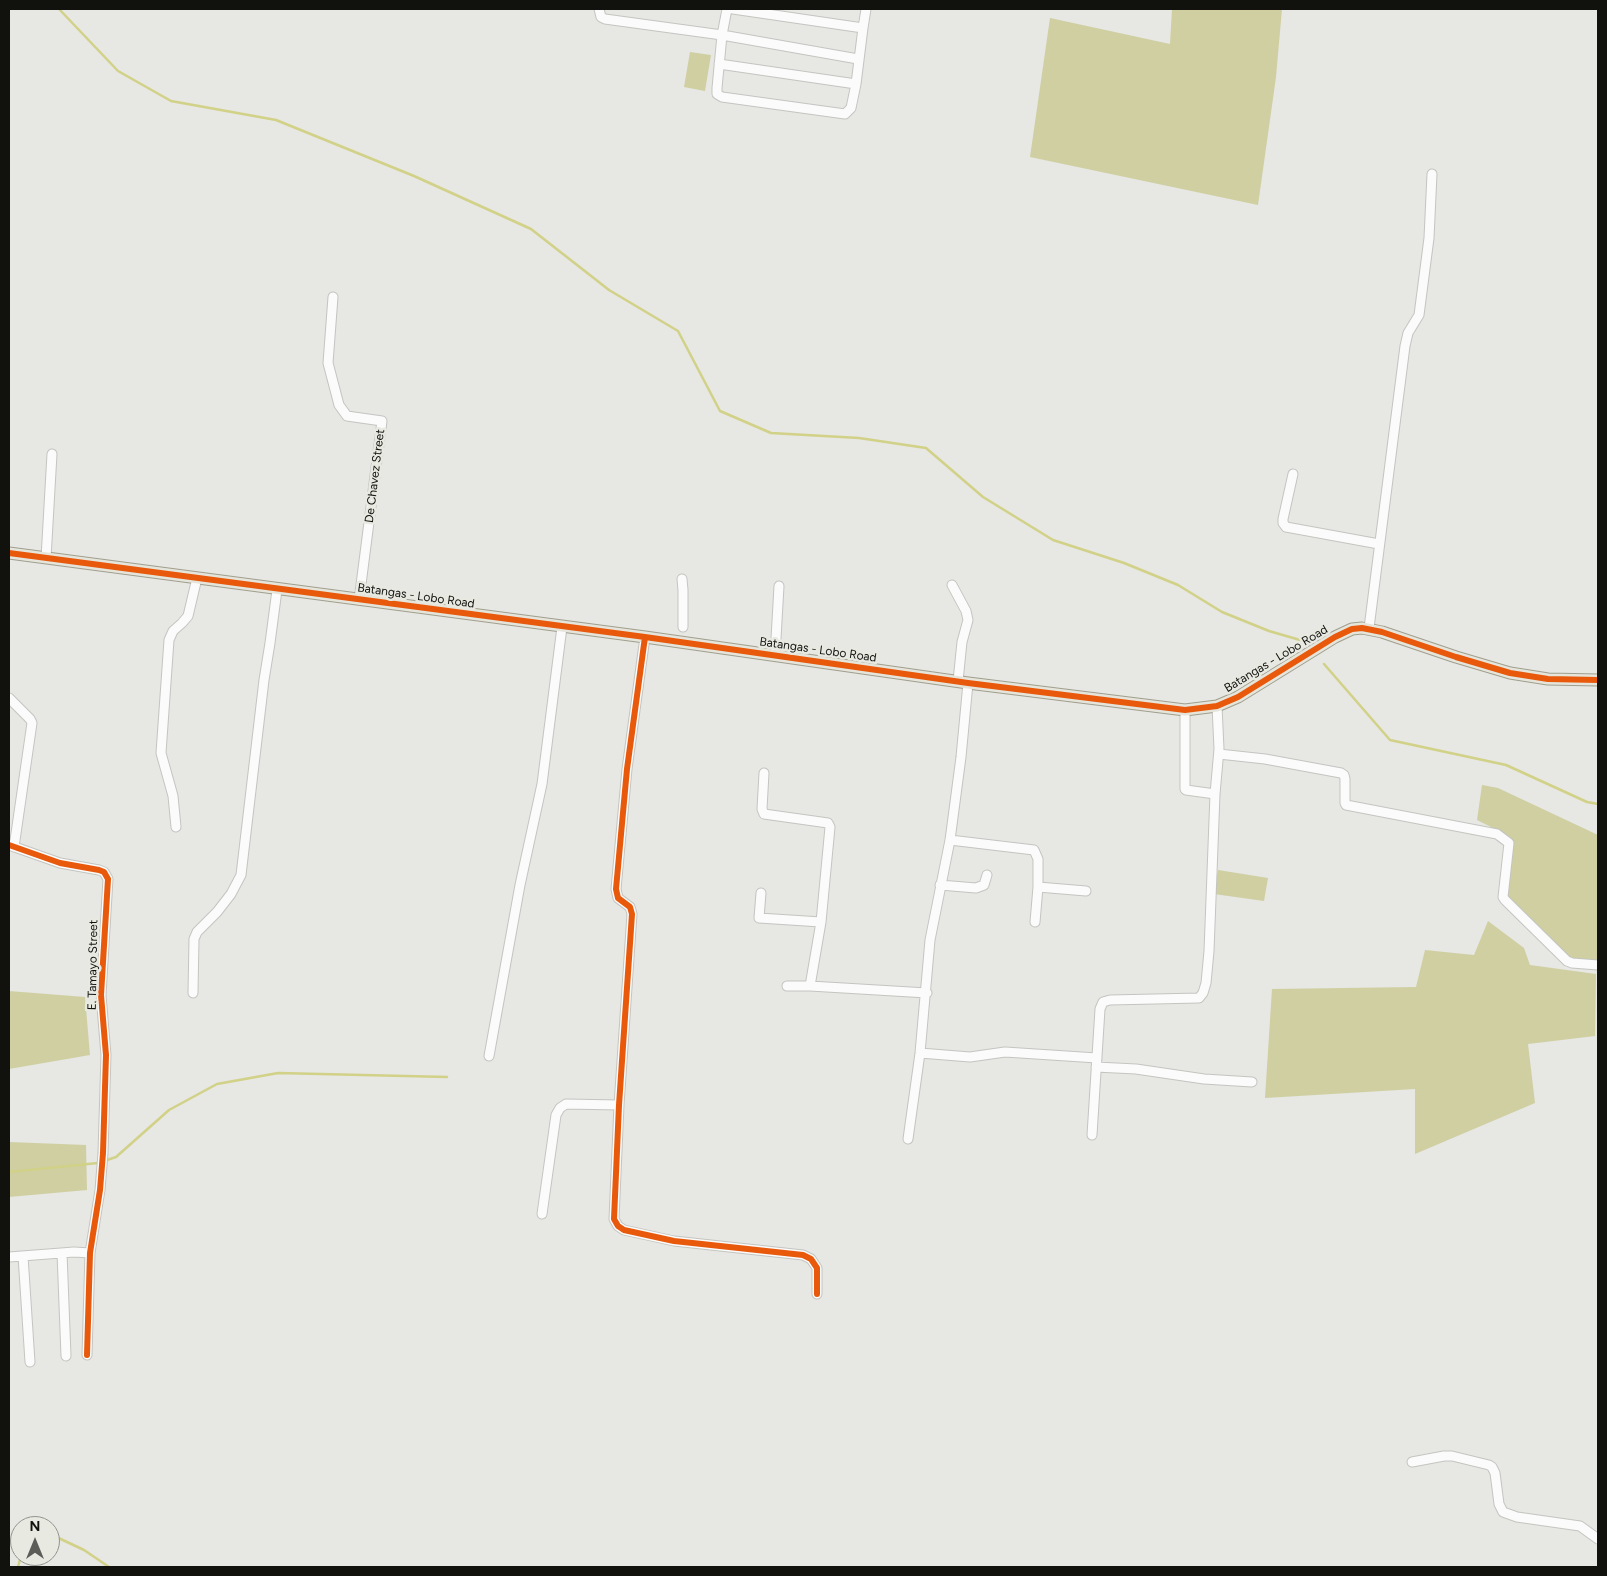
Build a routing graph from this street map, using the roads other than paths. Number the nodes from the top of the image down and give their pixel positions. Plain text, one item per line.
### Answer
1 (599, 9) edge
2 (727, 9) edge
3 (733, 9) edge
4 (866, 9) edge
5 (863, 28) junction
6 (722, 35) junction
7 (858, 58) junction
8 (719, 64) junction
9 (856, 84) junction
10 (1432, 174) dead end
11 (333, 296) dead end
12 (52, 454) dead end
13 (1293, 474) dead end
14 (1379, 544) junction
15 (9, 553) edge
16 (46, 558) junction
17 (197, 578) junction
18 (682, 578) dead end
19 (952, 585) dead end
20 (779, 586) dead end
21 (277, 590) junction
22 (359, 600) junction
23 (562, 627) junction
24 (1370, 628) junction
25 (682, 634) junction
26 (645, 637) junction
27 (775, 656) junction
28 (1598, 680) edge
29 (963, 682) junction
30 (9, 698) edge
31 (1218, 706) junction
32 (1186, 710) junction
33 (1219, 754) junction
34 (764, 773) dead end
35 (1215, 794) junction
36 (176, 827) dead end
37 (950, 840) junction
38 (12, 846) edge
39 (988, 875) dead end
40 (940, 885) junction
41 (1038, 887) junction
42 (1086, 891) dead end
43 (761, 893) dead end
44 (821, 922) junction
45 (1036, 922) dead end
46 (1598, 965) edge
47 (787, 986) dead end
48 (810, 986) junction
49 (193, 993) dead end
50 (927, 993) junction
51 (920, 1053) junction
52 (489, 1056) dead end
53 (1097, 1063) junction
54 (1252, 1082) dead end
55 (619, 1105) junction
56 (1092, 1135) dead end
57 (908, 1138) dead end
58 (542, 1214) dead end
59 (62, 1253) junction
60 (90, 1253) junction
61 (23, 1256) junction
62 (9, 1257) edge
63 (817, 1294) dead end
64 (87, 1355) dead end
65 (66, 1356) dead end
66 (30, 1362) dead end
67 (1412, 1462) dead end
68 (1598, 1539) edge

1 - 6 street
2 - 6 street
3 - 5 street
4 - 5 street
5 - 7 street
6 - 7 street
6 - 8 street
7 - 9 street
8 - 9 street
8 - 9 street
10 - 14 street
11 - 22 street, De Chavez Street
12 - 16 street
13 - 14 street
14 - 24 street
15 - 16 main road, Batangas - Lobo Road
16 - 17 main road, Batangas - Lobo Road
17 - 21 main road, Batangas - Lobo Road
17 - 36 street
18 - 25 street
19 - 29 street
20 - 27 street
21 - 22 main road, Batangas - Lobo Road
21 - 49 street
22 - 23 main road, Batangas - Lobo Road
23 - 26 main road, Batangas - Lobo Road
23 - 52 street
24 - 28 main road, Batangas - Lobo Road
24 - 31 main road, Batangas - Lobo Road
25 - 26 main road, Batangas - Lobo Road
25 - 27 main road, Batangas - Lobo Road
26 - 55 street
27 - 29 main road, Batangas - Lobo Road
29 - 32 main road, Batangas - Lobo Road
29 - 37 street
30 - 38 street
31 - 32 main road, Batangas - Lobo Road
31 - 33 street
32 - 35 street
33 - 35 street
33 - 46 street
34 - 44 street
35 - 53 street
37 - 40 street
37 - 41 street
38 - 60 street, E. Tamayo Street
39 - 40 street
40 - 50 street
41 - 42 street
41 - 45 street
43 - 44 street
44 - 48 street
47 - 48 street
48 - 50 street
50 - 51 street
51 - 53 street
51 - 57 street
53 - 54 street
53 - 56 street
55 - 58 street
55 - 63 street
59 - 60 street
59 - 61 street
59 - 65 street
60 - 64 street, E. Tamayo Street
61 - 62 street
61 - 66 street
67 - 68 street

